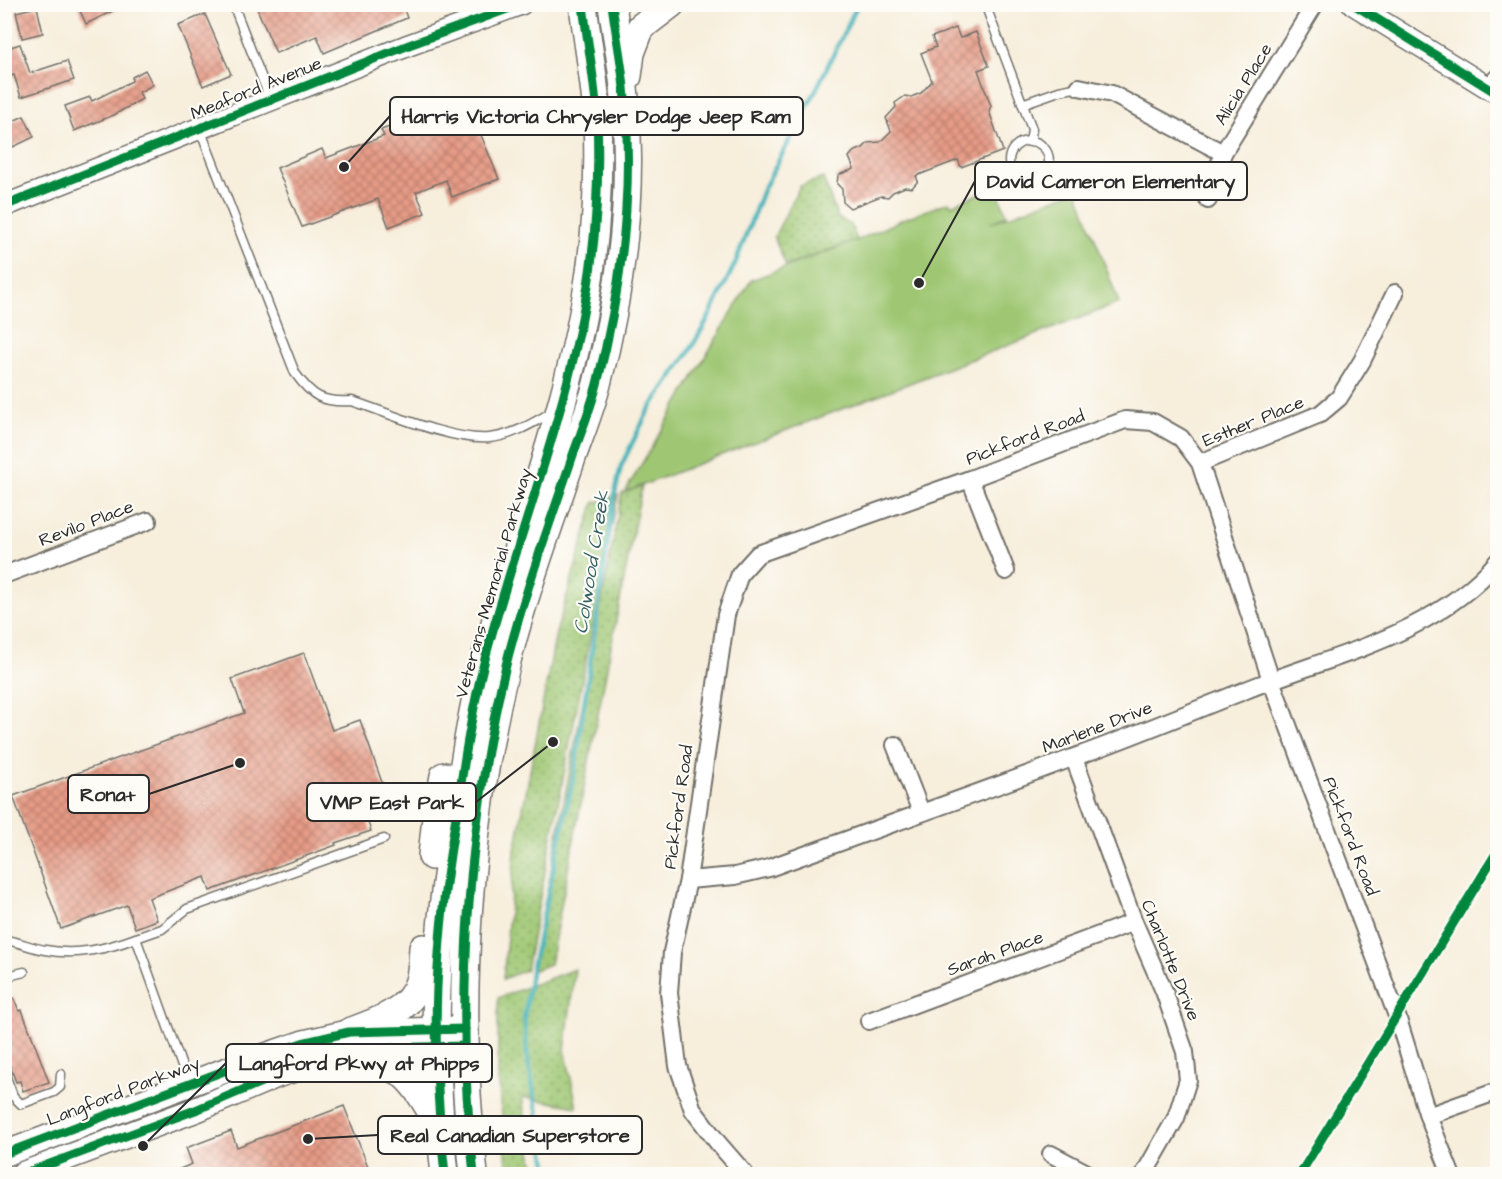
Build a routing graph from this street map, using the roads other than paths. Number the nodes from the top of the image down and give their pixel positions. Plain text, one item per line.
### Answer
1 (233, 4) edge
2 (583, 4) edge
3 (612, 4) edge
4 (671, 4) edge
5 (985, 4) edge
6 (1315, 4) edge
7 (1353, 4) edge
8 (514, 5) edge
9 (1080, 87) joint
10 (1496, 88) edge
11 (625, 99) junction
12 (271, 100) junction
13 (1022, 104) junction
14 (200, 128) junction
15 (1030, 142) junction
16 (1223, 153) junction
17 (1208, 200) dead end
18 (4, 206) edge
19 (1395, 293) dead end
20 (561, 407) junction
21 (1200, 463) junction
22 (970, 479) junction
23 (148, 521) dead end
24 (520, 543) junction
25 (1497, 561) edge
26 (1006, 571) dead end
27 (4, 575) edge
28 (1271, 680) junction
29 (490, 687) junction
30 (895, 745) dead end
31 (1074, 758) junction
32 (921, 812) junction
33 (384, 839) dead end
34 (688, 880) junction
35 (1134, 922) junction
36 (136, 938) junction
37 (4, 940) edge
38 (24, 972) dead end
39 (6, 976) edge
40 (869, 1021) dead end
41 (465, 1037) junction
42 (436, 1038) junction
43 (351, 1043) junction
44 (4, 1072) edge
45 (61, 1074) dead end
46 (189, 1084) junction
47 (1497, 1091) edge
48 (1428, 1116) junction
49 (440, 1126) junction
50 (4, 1154) edge
51 (1051, 1154) dead end
52 (22, 1174) edge
53 (446, 1174) edge
54 (474, 1174) edge
55 (745, 1174) edge
56 (1089, 1174) edge
57 (1144, 1174) edge
58 (1451, 1174) edge

1 - 12 lane
2 - 20 main road, Veterans Memorial Parkway
3 - 11 main road, Veterans Memorial Parkway
4 - 11 main road
5 - 13 lane
6 - 16 street, Alicia Place
7 - 10 street
8 - 12 street, Meaford Avenue
9 - 13 lane
9 - 16 street, Alicia Place
11 - 29 main road, Veterans Memorial Parkway
12 - 14 street, Meaford Avenue
13 - 15 lane
14 - 18 street, Meaford Avenue
14 - 20 lane
15 - 15 lane
16 - 17 street, Alicia Place
19 - 21 street, Esther Place
20 - 24 main road, Veterans Memorial Parkway
21 - 22 street, Pickford Road
21 - 28 street, Pickford Road
22 - 26 street
22 - 34 street, Pickford Road
23 - 27 street, Revilo Place
24 - 29 main road, Veterans Memorial Parkway
24 - 43 main road
25 - 28 street, Marlene Drive
28 - 31 street, Marlene Drive
28 - 48 street, Pickford Road
29 - 41 main road, Veterans Memorial Parkway
29 - 42 main road, Veterans Memorial Parkway
30 - 32 street
31 - 32 street, Marlene Drive
31 - 35 street, Charlotte Drive
32 - 34 street, Marlene Drive
33 - 36 lane
34 - 55 street, Pickford Road
35 - 40 street, Sarah Place
35 - 57 street, Charlotte Drive
36 - 37 lane
36 - 46 lane
38 - 39 lane
41 - 42 main road, Langford Parkway
41 - 54 main road, Veterans Memorial Parkway
42 - 43 main road, Langford Parkway
42 - 49 main road, Veterans Memorial Parkway
43 - 46 main road, Langford Parkway
43 - 49 main road
43 - 52 main road, Langford Parkway
44 - 45 lane
46 - 50 main road, Langford Parkway
47 - 48 street
48 - 58 street, Pickford Road
49 - 53 main road, Veterans Memorial Parkway
51 - 56 street

